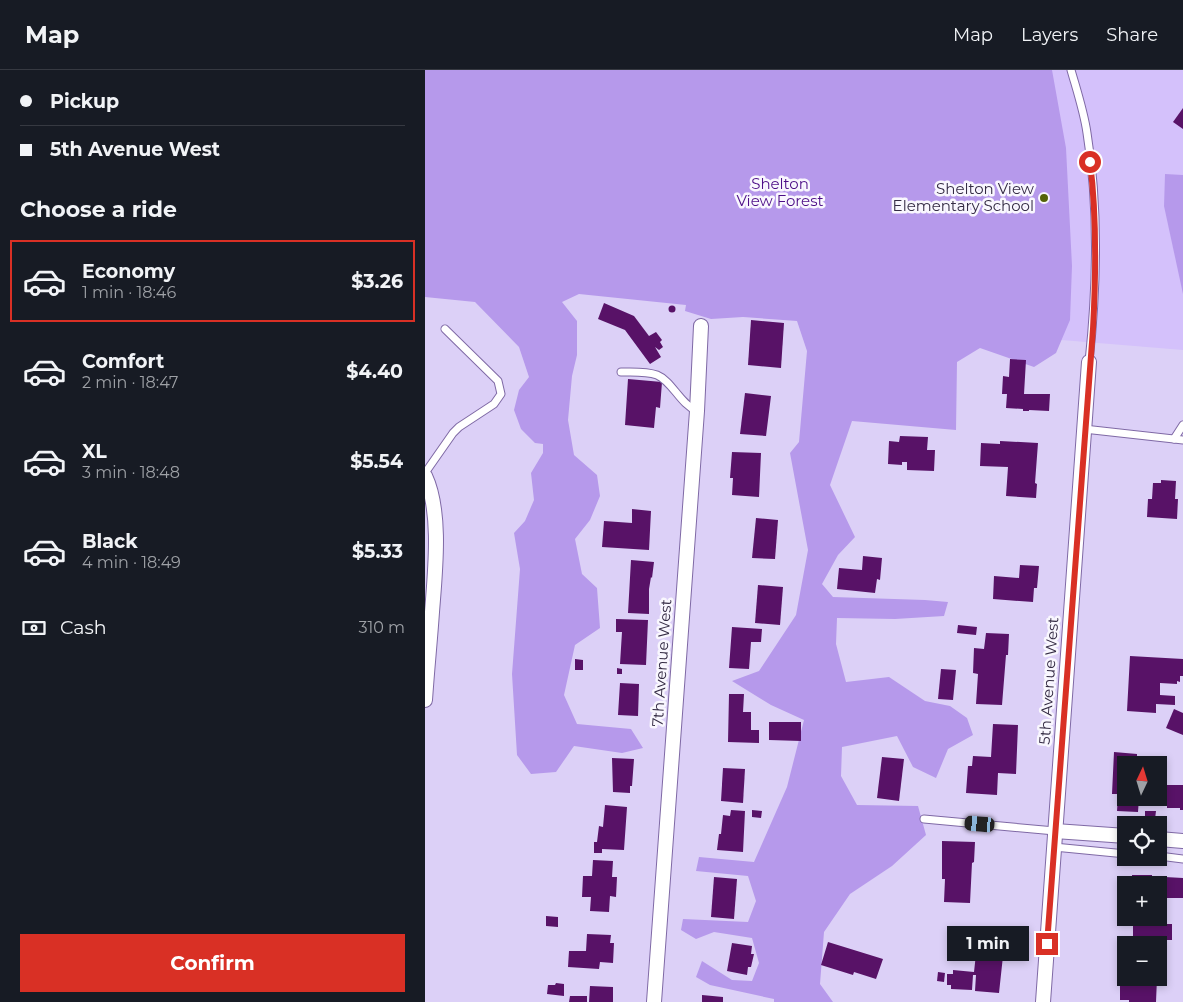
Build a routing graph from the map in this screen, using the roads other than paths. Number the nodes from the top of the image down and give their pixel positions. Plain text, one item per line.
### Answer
1 (1071, 70) edge
2 (701, 326) dead end
3 (445, 330) dead end
4 (1089, 362) joint
5 (621, 372) dead end
6 (697, 411) junction
7 (1183, 425) edge
8 (1084, 429) junction
9 (1174, 439) junction
10 (1183, 440) edge
11 (425, 474) edge
12 (425, 700) edge
13 (924, 819) dead end
14 (1055, 831) junction
15 (1117, 835) edge
16 (1167, 840) edge
17 (1183, 841) edge
18 (1054, 847) junction
19 (1117, 853) edge
20 (1167, 857) edge
21 (1183, 859) edge
22 (654, 1002) edge
23 (1043, 1002) edge

1 - 4 lane
2 - 6 street, 7th Avenue West
3 - 11 lane
4 - 8 street, 5th Avenue West
5 - 6 lane
6 - 22 street, 7th Avenue West
7 - 9 lane
8 - 9 lane
8 - 14 street, 5th Avenue West
9 - 10 lane
11 - 12 street
13 - 14 lane
14 - 15 street
14 - 18 street, 5th Avenue West
16 - 17 street
18 - 19 lane
18 - 23 street, 5th Avenue West
20 - 21 lane

